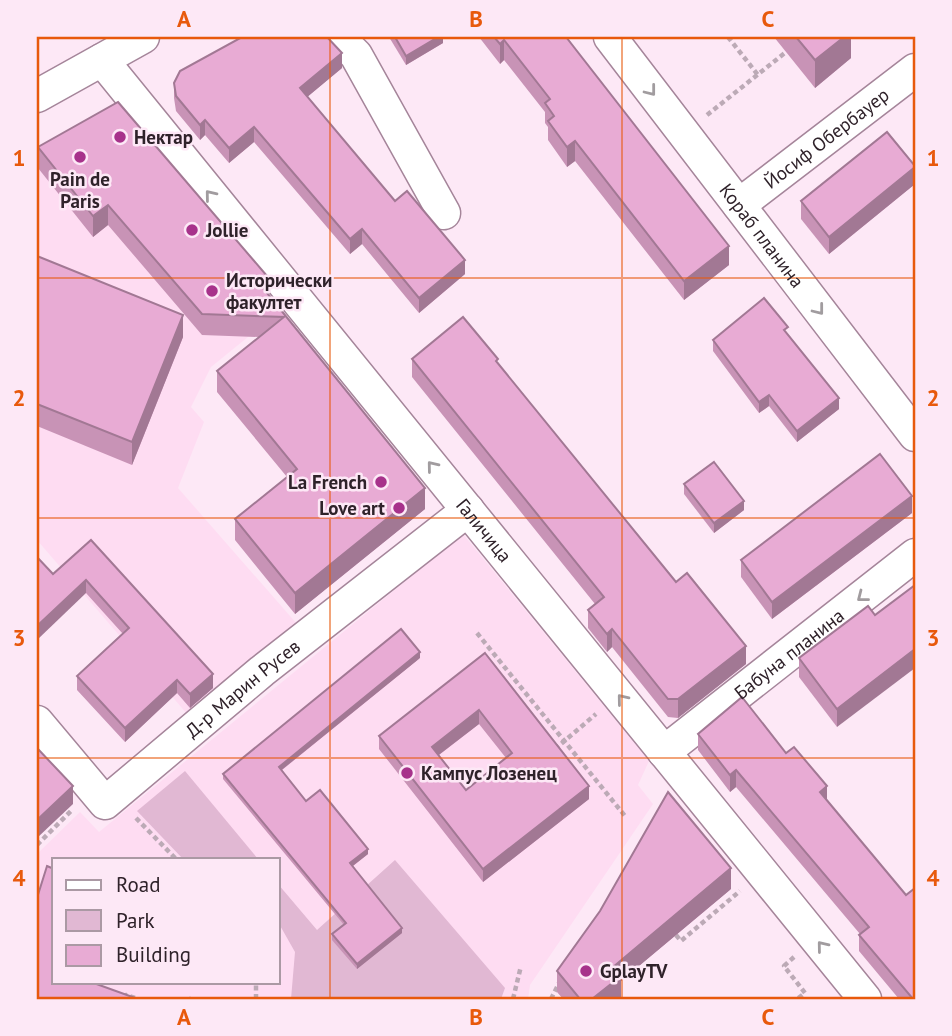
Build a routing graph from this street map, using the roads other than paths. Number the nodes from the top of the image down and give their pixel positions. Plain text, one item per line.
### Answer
1 (143, 37) edge
2 (338, 37) edge
3 (610, 37) edge
4 (102, 60) junction
5 (915, 70) edge
6 (37, 96) edge
7 (739, 205) junction
8 (444, 213) dead end
9 (915, 435) edge
10 (468, 510) junction
11 (915, 555) edge
12 (37, 722) edge
13 (664, 752) junction
14 (865, 999) edge

1 - 4 street
2 - 8 street
3 -> 7 street, Кораб планина
4 - 6 street
10 -> 4 street, Галичица
5 - 7 street, Йосиф Обербауер
7 -> 9 street, Кораб планина
10 - 12 street, Д-р Марин Русев
13 -> 10 street, Галичица
11 -> 13 street, Бабуна планина
14 -> 13 street, Галичица

